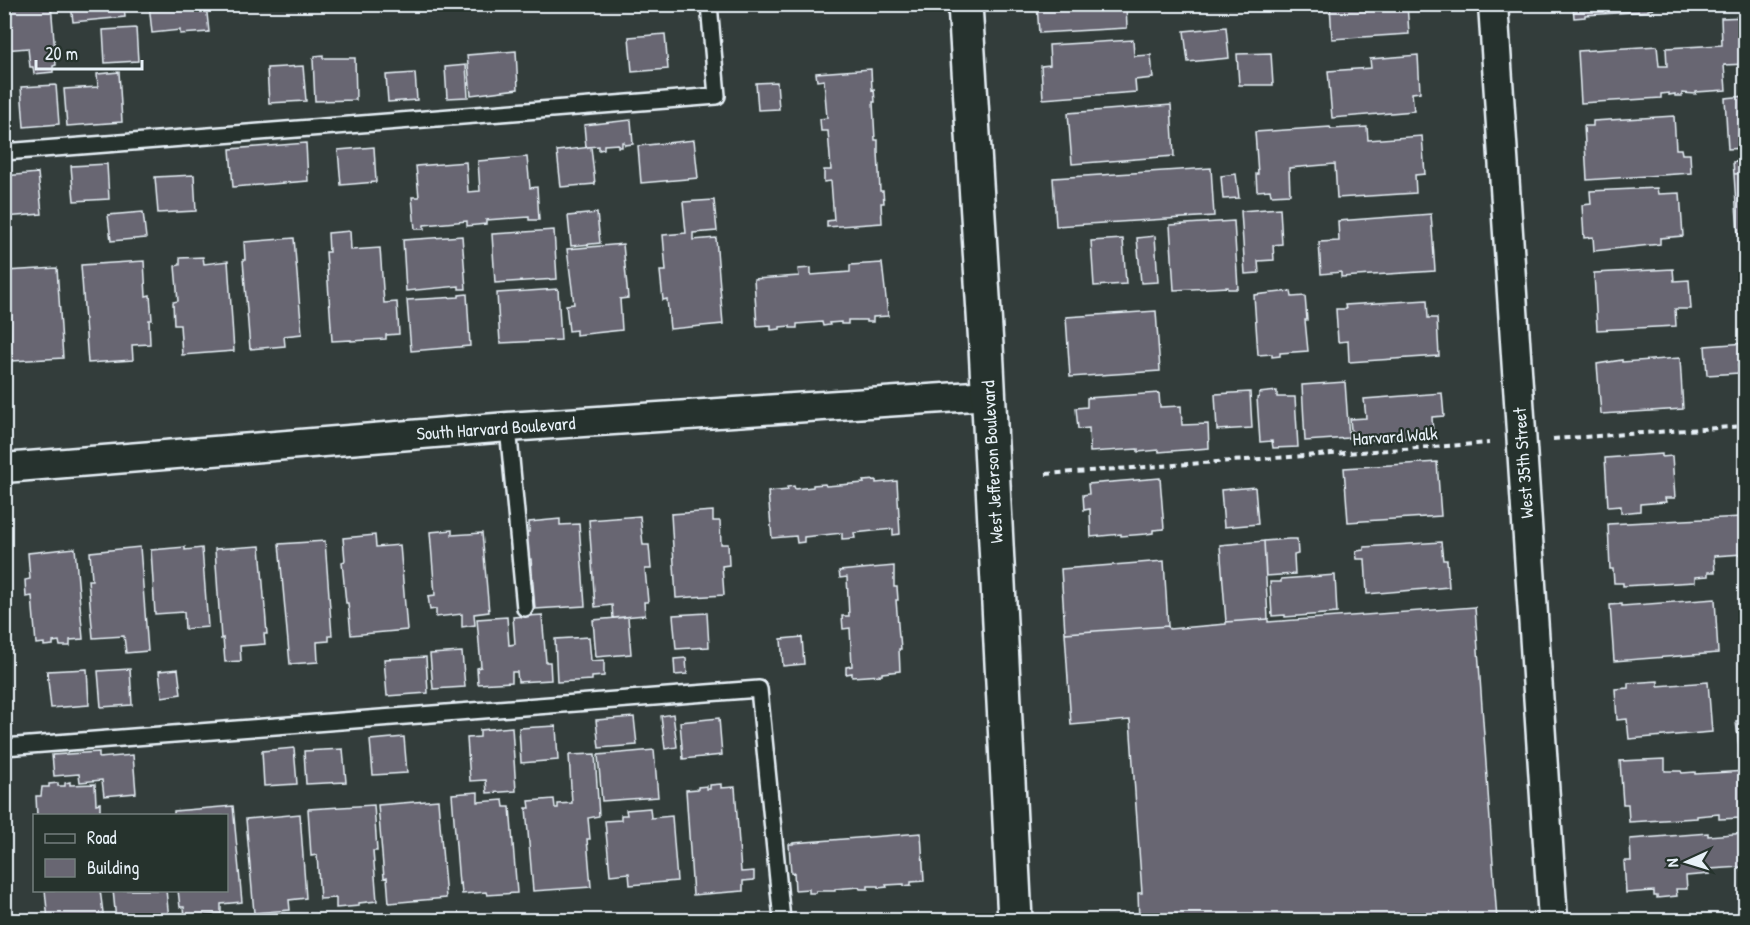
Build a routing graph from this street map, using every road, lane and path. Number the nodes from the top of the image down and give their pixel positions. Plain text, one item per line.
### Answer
1 (709, 4) edge
2 (965, 4) edge
3 (1493, 4) edge
4 (4, 152) edge
5 (989, 395) junction
6 (1746, 426) edge
7 (508, 427) junction
8 (1521, 441) junction
9 (4, 468) edge
10 (1047, 474) dead end
11 (525, 609) dead end
12 (4, 747) edge
13 (782, 921) edge
14 (1015, 921) edge
15 (1553, 921) edge

1 - 4 lane
2 - 5 main road, West Jefferson Boulevard
3 - 8 street, West 35th Street
5 - 7 street, South Harvard Boulevard
5 - 14 main road, West Jefferson Boulevard
6 - 8 path, Harvard Walk
7 - 9 street, South Harvard Boulevard
7 - 11 lane
8 - 10 path, Harvard Walk
8 - 15 street, West 35th Street
12 - 13 lane

